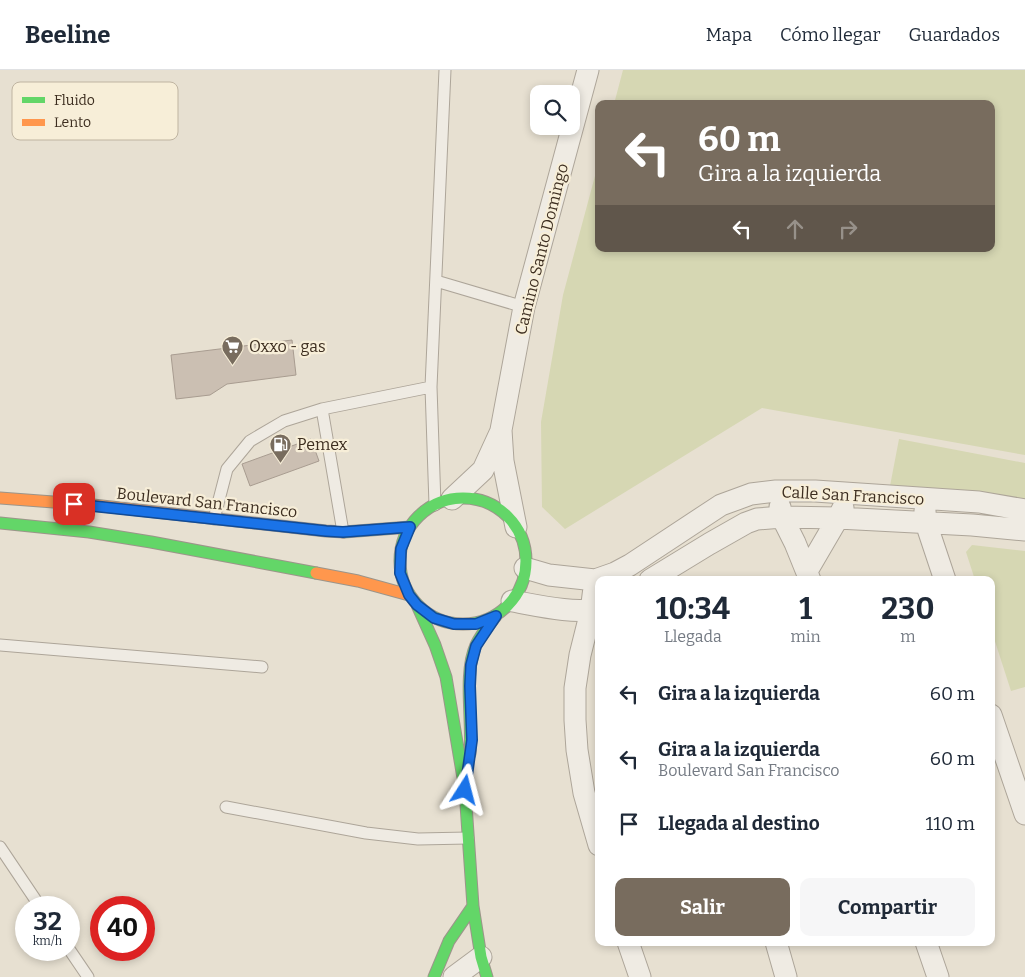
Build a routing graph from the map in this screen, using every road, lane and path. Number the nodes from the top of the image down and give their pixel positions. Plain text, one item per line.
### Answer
1 (445, 70) edge
2 (588, 70) edge
3 (436, 281) junction
4 (524, 307) junction
5 (431, 387) junction
6 (322, 409) junction
7 (501, 430) junction
8 (776, 491) junction
9 (849, 493) junction
10 (0, 498) edge
11 (923, 498) junction
12 (444, 502) junction
13 (1025, 510) edge
14 (782, 517) junction
15 (838, 518) junction
16 (214, 520) junction
17 (0, 523) edge
18 (926, 523) junction
19 (410, 527) junction
20 (516, 527) junction
21 (1025, 530) edge
22 (343, 532) junction
23 (644, 556) junction
24 (525, 568) junction
25 (606, 576) edge
26 (653, 576) edge
27 (659, 576) edge
28 (809, 576) edge
29 (945, 576) edge
30 (595, 580) joint
31 (409, 595) junction
32 (512, 601) junction
33 (417, 605) junction
34 (595, 609) edge
35 (496, 616) junction
36 (0, 645) edge
37 (262, 667) dead end
38 (995, 727) edge
39 (465, 790) junction
40 (226, 807) dead end
41 (1025, 814) edge
42 (595, 831) edge
43 (468, 838) junction
44 (0, 847) edge
45 (33, 896) edge
46 (473, 906) junction
47 (629, 946) edge
48 (777, 946) edge
49 (927, 946) edge
50 (77, 961) edge
51 (484, 967) edge
52 (88, 977) edge
53 (434, 977) edge
54 (454, 977) edge
55 (640, 977) edge
56 (786, 977) edge
57 (938, 977) edge

1 - 3 lane
2 - 4 street, Camino Santo Domingo
3 - 4 lane
3 - 5 lane
4 - 7 street, Camino Santo Domingo
5 - 6 lane
5 - 12 lane
6 - 16 lane
6 - 22 lane
7 - 12 street, Camino Santo Domingo
7 - 20 street, Camino Santo Domingo
8 - 9 street, Calle San Francisco
8 - 14 street
8 - 23 street, Calle San Francisco
9 - 11 street, Calle San Francisco
9 - 15 street
10 - 16 street, Boulevard San Francisco
11 - 13 street, Calle San Francisco
11 - 18 street
12 - 19 street
12 - 20 street
14 - 15 street, Calle San Francisco
14 - 27 street, Calle San Francisco
14 - 28 street
15 - 18 street, Calle San Francisco
15 - 28 street
16 - 22 street, Boulevard San Francisco
17 - 31 street
18 - 21 street, Calle San Francisco
18 - 29 street
19 - 22 street, Boulevard San Francisco
19 - 31 street
20 - 24 street
23 - 25 street, Calle San Francisco
23 - 26 street
24 - 30 street, Calle San Francisco
24 - 32 street
30 - 34 street
31 - 33 street
32 - 34 street
32 - 35 street
33 - 35 street
33 - 39 street
34 - 42 street
35 - 39 street
36 - 37 lane
38 - 41 street
39 - 43 street
40 - 43 lane
43 - 46 street
44 - 45 lane
46 - 51 street
46 - 53 street
47 - 55 street
48 - 56 street
49 - 57 street
50 - 52 lane
51 - 54 street

